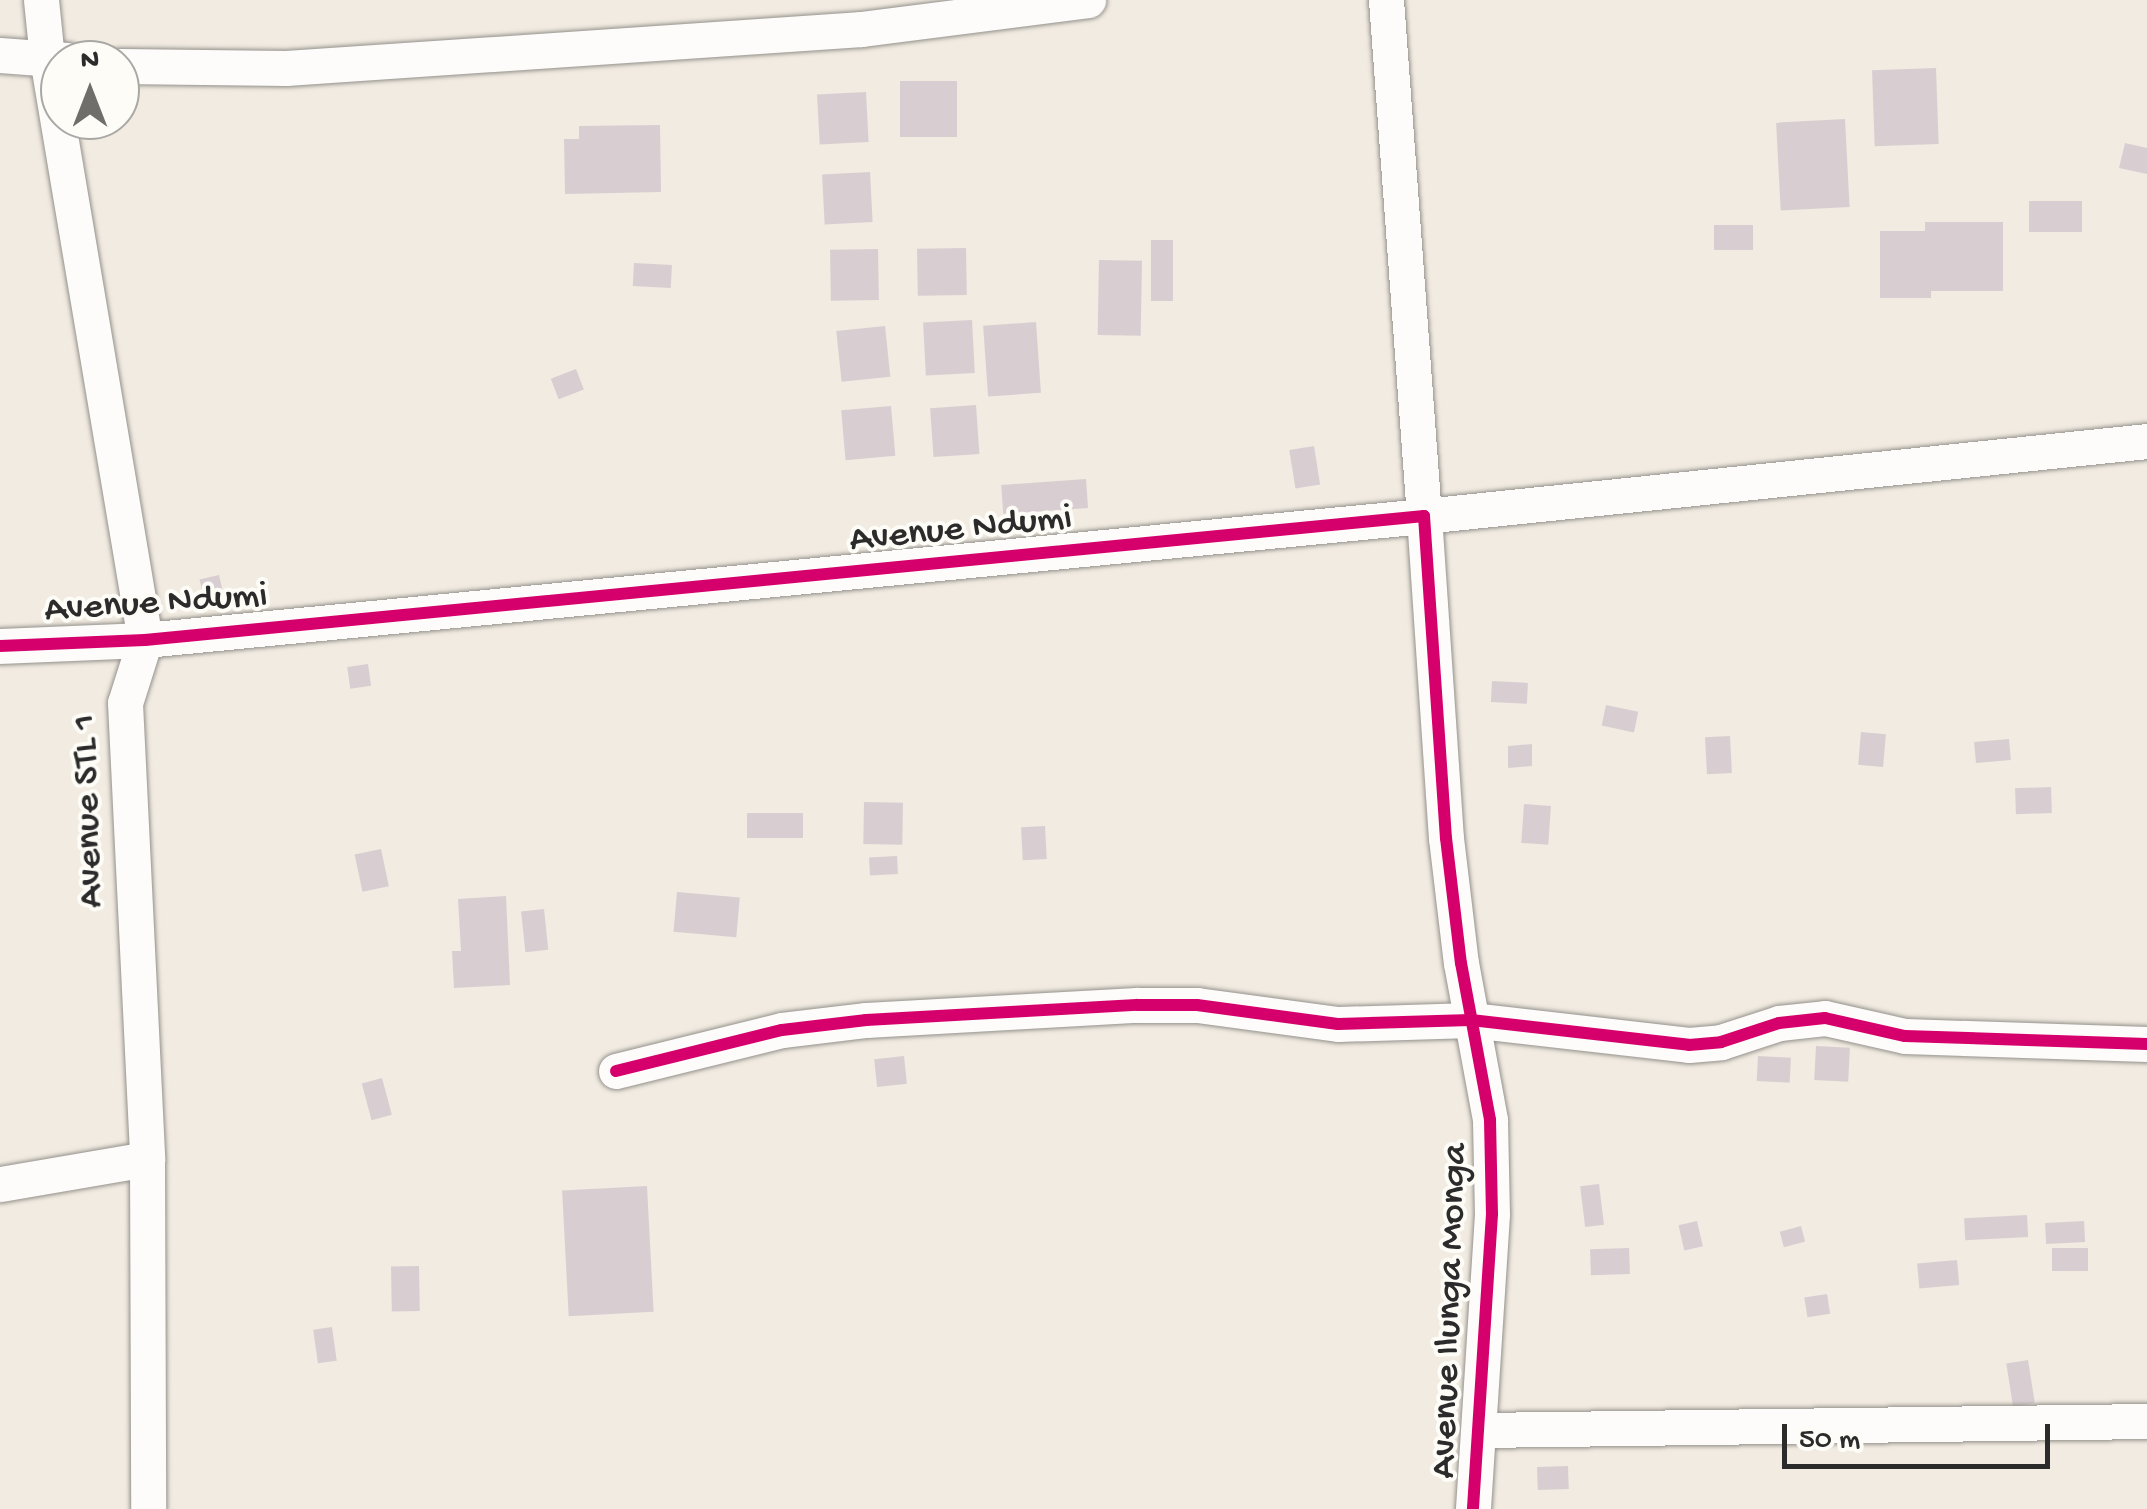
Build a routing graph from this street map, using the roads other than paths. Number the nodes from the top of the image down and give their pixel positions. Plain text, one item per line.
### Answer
1 (41, 0) edge
2 (1088, 0) edge
3 (1386, 0) edge
4 (53, 40) edge
5 (0, 55) edge
6 (40, 58) edge
7 (140, 66) edge
8 (70, 140) edge
9 (2147, 440) edge
10 (1424, 516) junction
11 (145, 640) junction
12 (0, 646) edge
13 (1471, 1020) junction
14 (2147, 1044) edge
15 (616, 1071) dead end
16 (147, 1159) junction
17 (0, 1184) edge
18 (2147, 1420) edge
19 (1479, 1430) junction
20 (148, 1509) edge
21 (1473, 1509) edge

1 - 4 street, Avenue STL 1
2 - 7 street
3 - 10 street
5 - 6 street
8 - 11 street, Avenue STL 1
9 - 10 street, Avenue Ndumi
10 - 11 street, Avenue Ndumi
10 - 13 street
11 - 12 street, Avenue Ndumi
11 - 16 street, Avenue STL 1
13 - 14 street
13 - 15 street
13 - 19 street, Avenue Ilunga Monga
16 - 17 street
16 - 20 street, Avenue STL 1
18 - 19 street
19 - 21 street, Avenue Ilunga Monga

